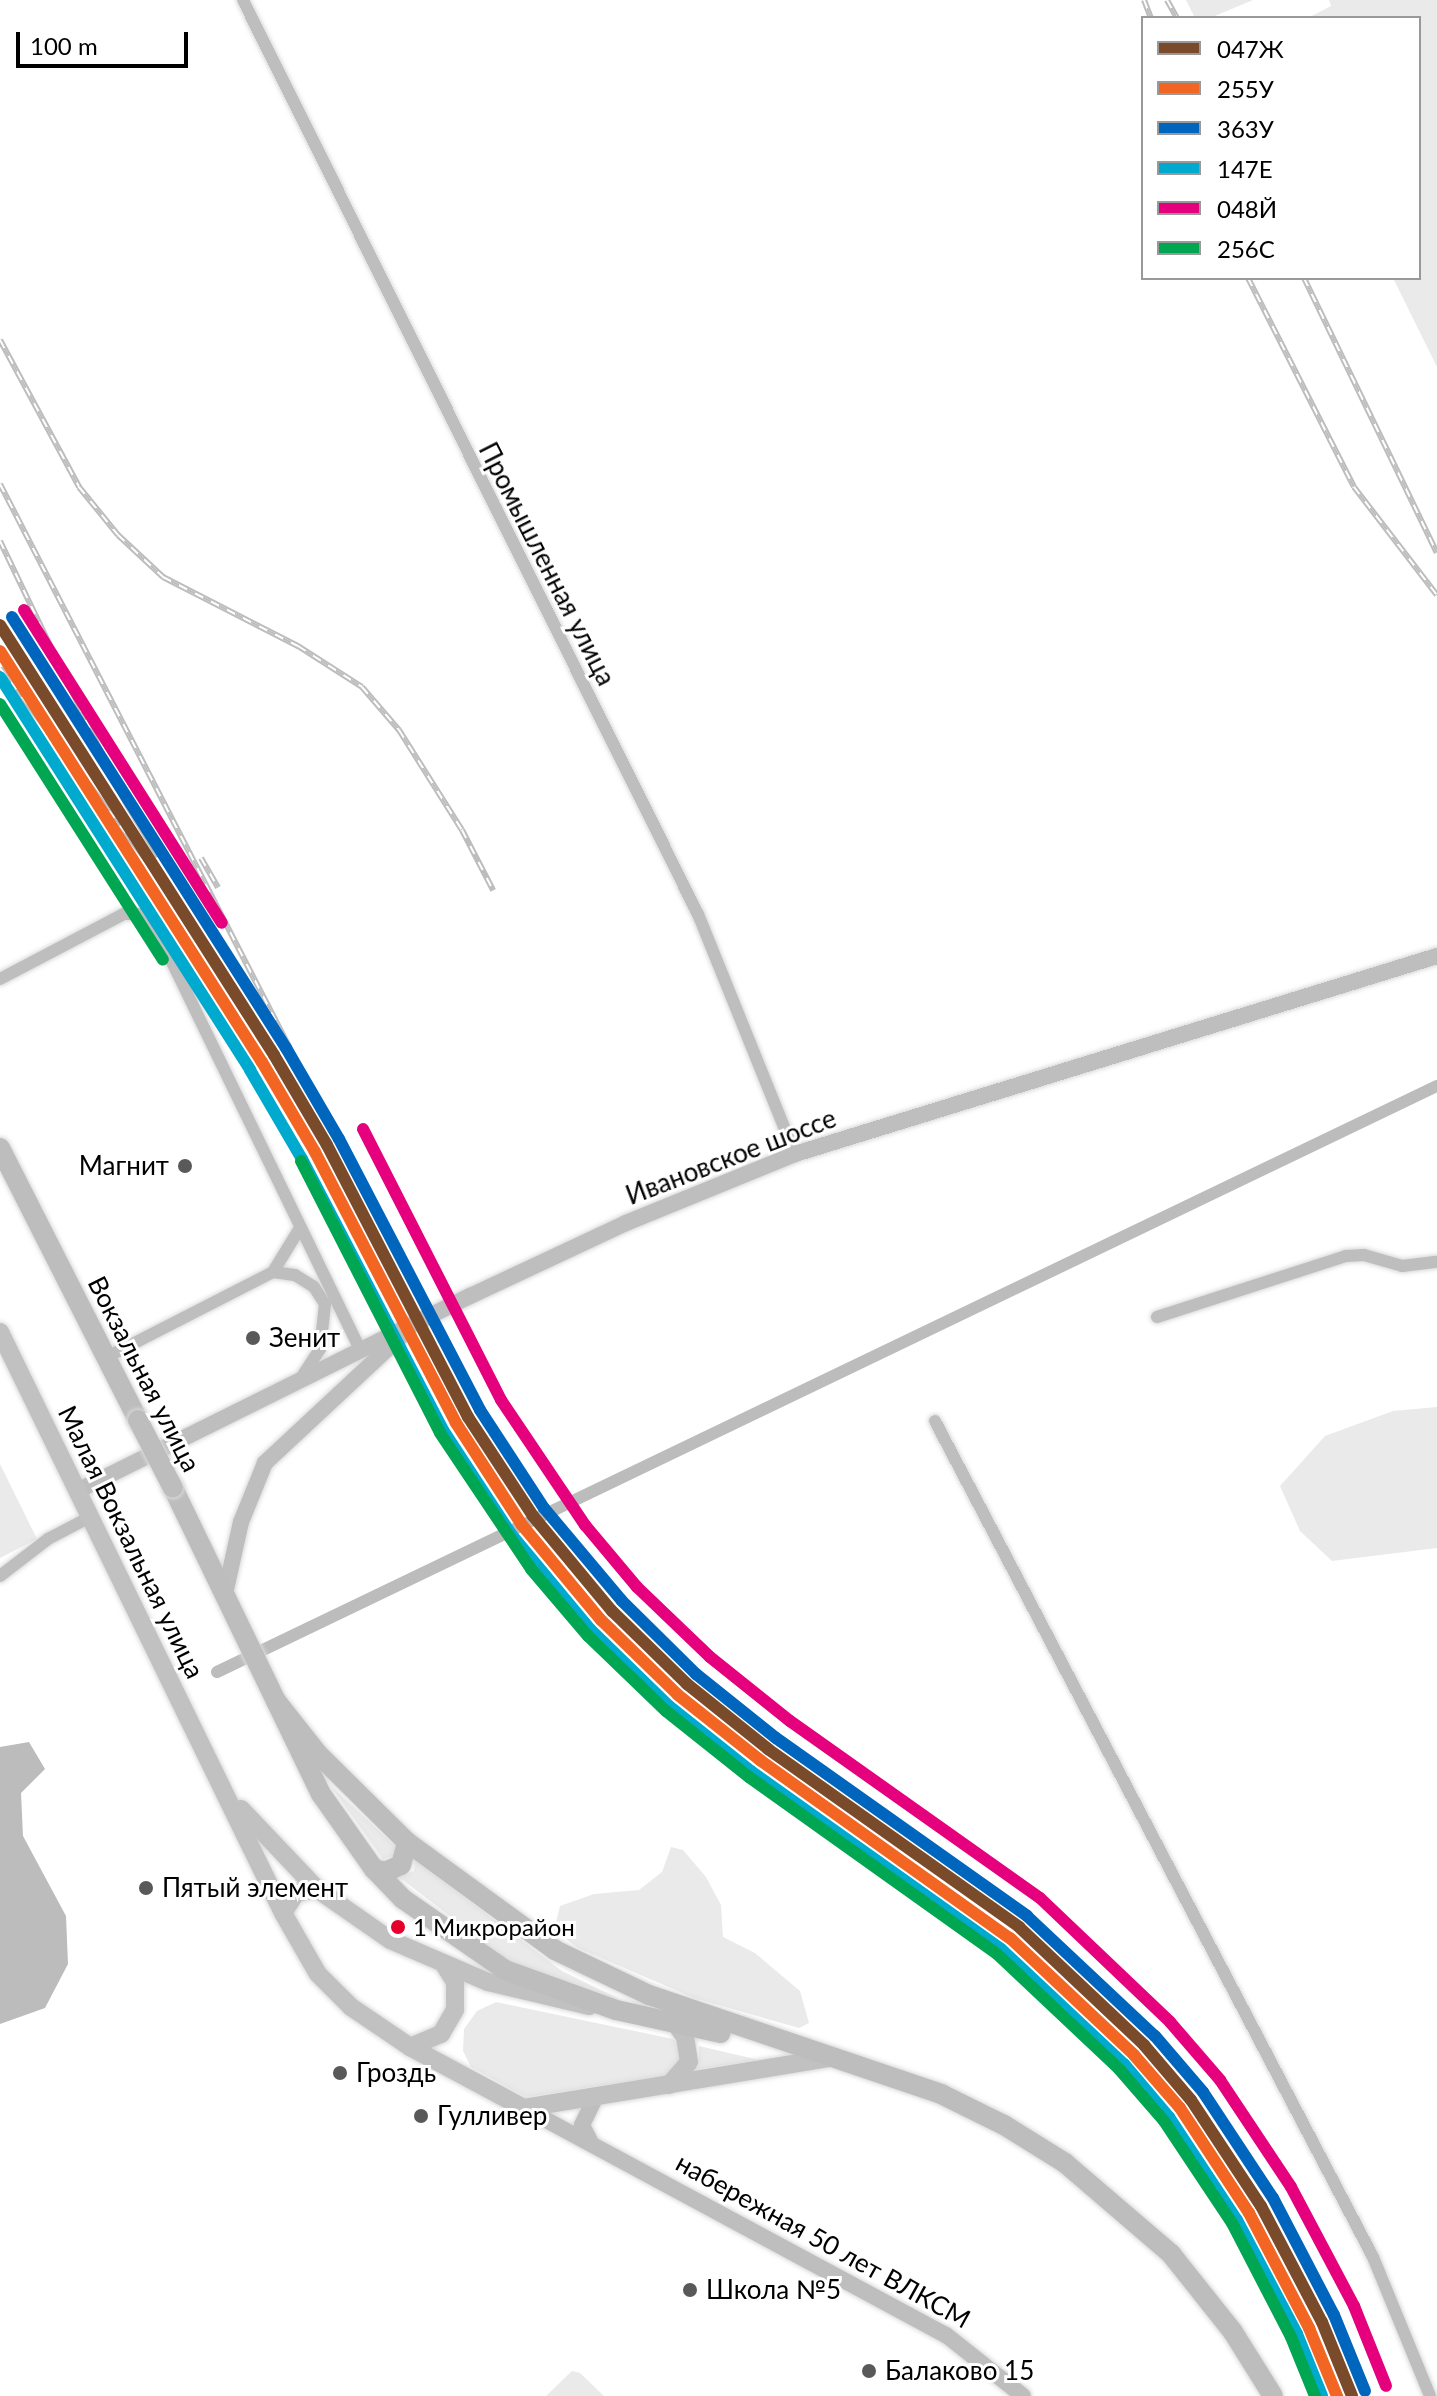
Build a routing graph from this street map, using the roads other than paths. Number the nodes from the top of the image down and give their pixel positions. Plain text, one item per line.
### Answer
1 (243, 0) edge
2 (1437, 956) edge
3 (0, 979) edge
4 (0, 1148) edge
5 (795, 1154) junction
6 (300, 1228) junction
7 (1437, 1262) edge
8 (273, 1272) junction
9 (1157, 1317) dead end
10 (412, 1326) junction
11 (0, 1332) edge
12 (360, 1350) junction
13 (107, 1357) junction
14 (299, 1381) junction
15 (935, 1421) dead end
16 (77, 1491) junction
17 (90, 1517) junction
18 (0, 1576) edge
19 (225, 1594) junction
20 (276, 1701) junction
21 (215, 1775) junction
22 (407, 1842) junction
23 (374, 1869) junction
24 (317, 1889) junction
25 (283, 1913) junction
26 (445, 1966) junction
27 (670, 2009) junction
28 (616, 2010) junction
29 (410, 2047) junction
30 (830, 2058) junction
31 (669, 2085) junction
32 (594, 2100) junction
33 (524, 2108) junction
34 (591, 2143) junction
35 (1023, 2396) edge
36 (1273, 2396) edge
37 (1430, 2396) edge

1 - 5 street, Промышленная улица
2 - 5 street, Ивановское шоссе
3 - 6 street
4 - 13 highway, Вокзальная улица
5 - 10 street, Ивановское шоссе
6 - 8 street
6 - 12 street
7 - 9 street
8 - 13 street
8 - 14 street
10 - 12 street, Ивановское шоссе
10 - 19 street
11 - 16 main road, Малая Вокзальная улица
12 - 14 street, Ивановское шоссе
13 - 19 highway, Вокзальная улица, bridge
14 - 16 street, Ивановское шоссе
15 - 37 street
16 - 17 main road, Малая Вокзальная улица
17 - 18 street
17 - 21 main road, Малая Вокзальная улица
19 - 20 highway, Вокзальная улица
20 - 22 highway
20 - 23 highway
21 - 24 main road
21 - 25 main road
22 - 23 highway
22 - 27 highway
23 - 28 highway
24 - 25 main road
24 - 26 main road
25 - 29 main road
26 - 28 main road
26 - 29 main road
27 - 28 highway
27 - 30 highway
27 - 31 main road
29 - 33 main road
30 - 31 main road
30 - 36 highway
31 - 32 main road
32 - 33 main road
32 - 34 street
33 - 34 street, набережная 50 лет ВЛКСМ
34 - 35 street, набережная 50 лет ВЛКСМ

